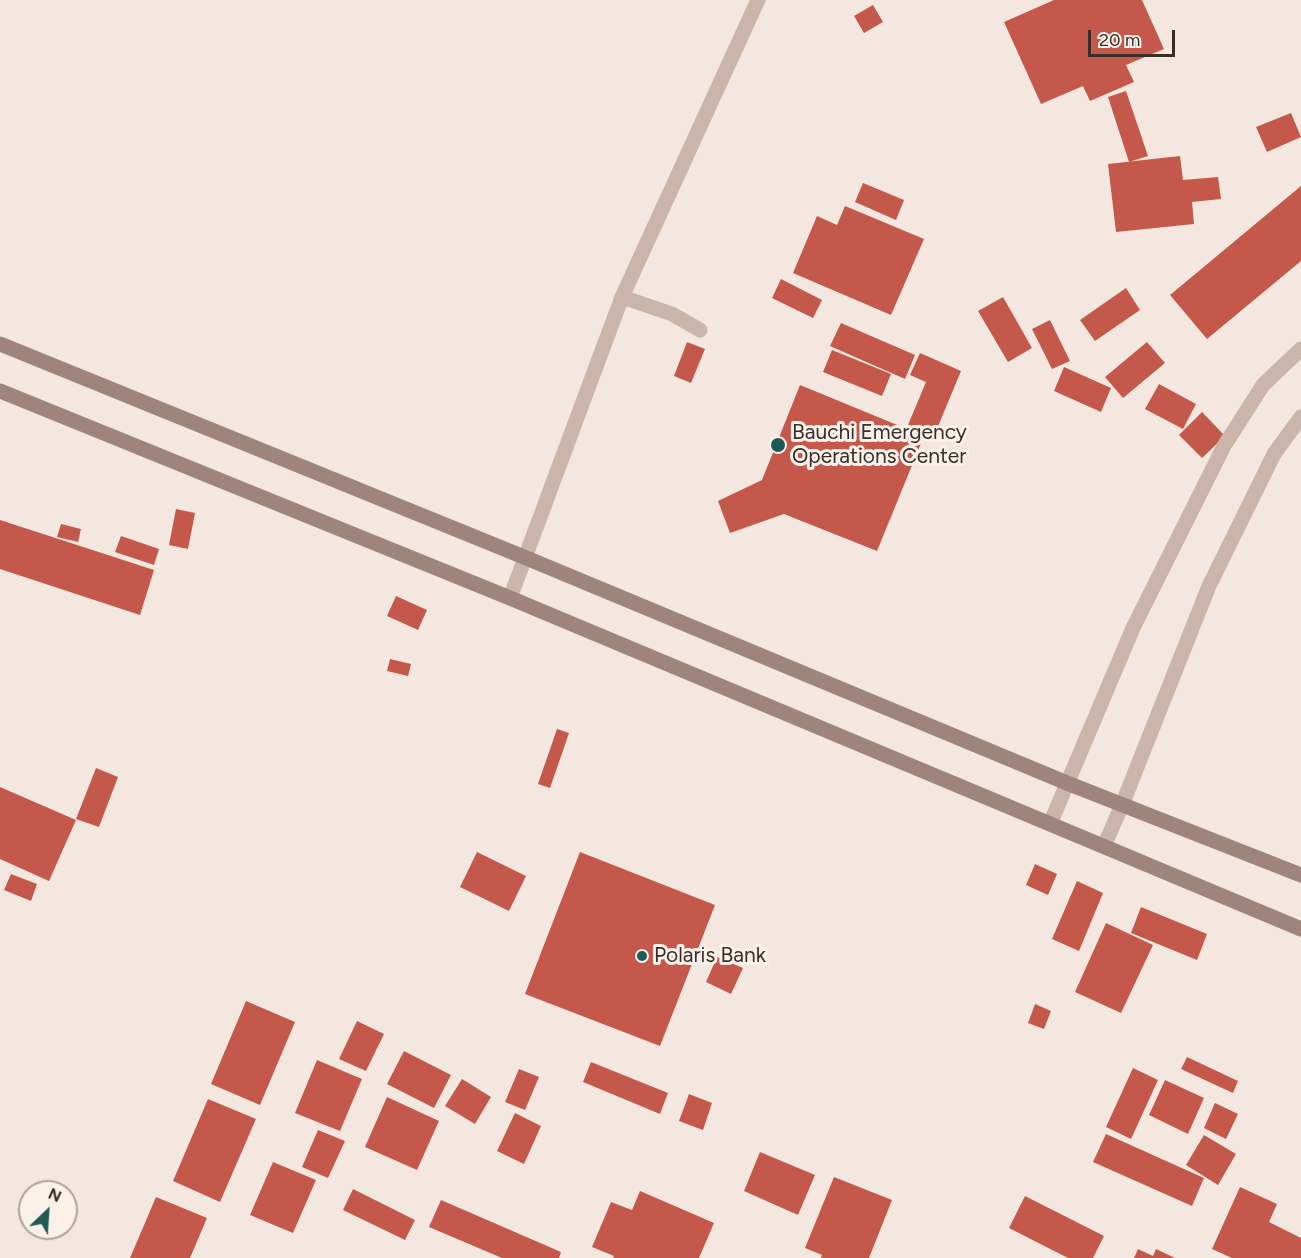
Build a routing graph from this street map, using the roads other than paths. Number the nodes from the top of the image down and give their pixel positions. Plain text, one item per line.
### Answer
1 (758, 0) edge
2 (622, 297) junction
3 (700, 330) dead end
4 (0, 344) edge
5 (1301, 349) edge
6 (0, 391) edge
7 (1301, 417) edge
8 (524, 557) junction
9 (510, 598) junction
10 (1066, 783) junction
11 (1122, 805) junction
12 (1050, 824) junction
13 (1104, 846) junction
14 (1301, 875) edge
15 (1301, 929) edge

1 - 2 street
2 - 3 street
2 - 8 street
4 - 8 street
5 - 10 street
6 - 9 street
7 - 11 street
8 - 9 street
8 - 10 street
9 - 12 street
10 - 11 street
10 - 12 street
11 - 13 street
11 - 14 street
12 - 13 street
13 - 15 street

